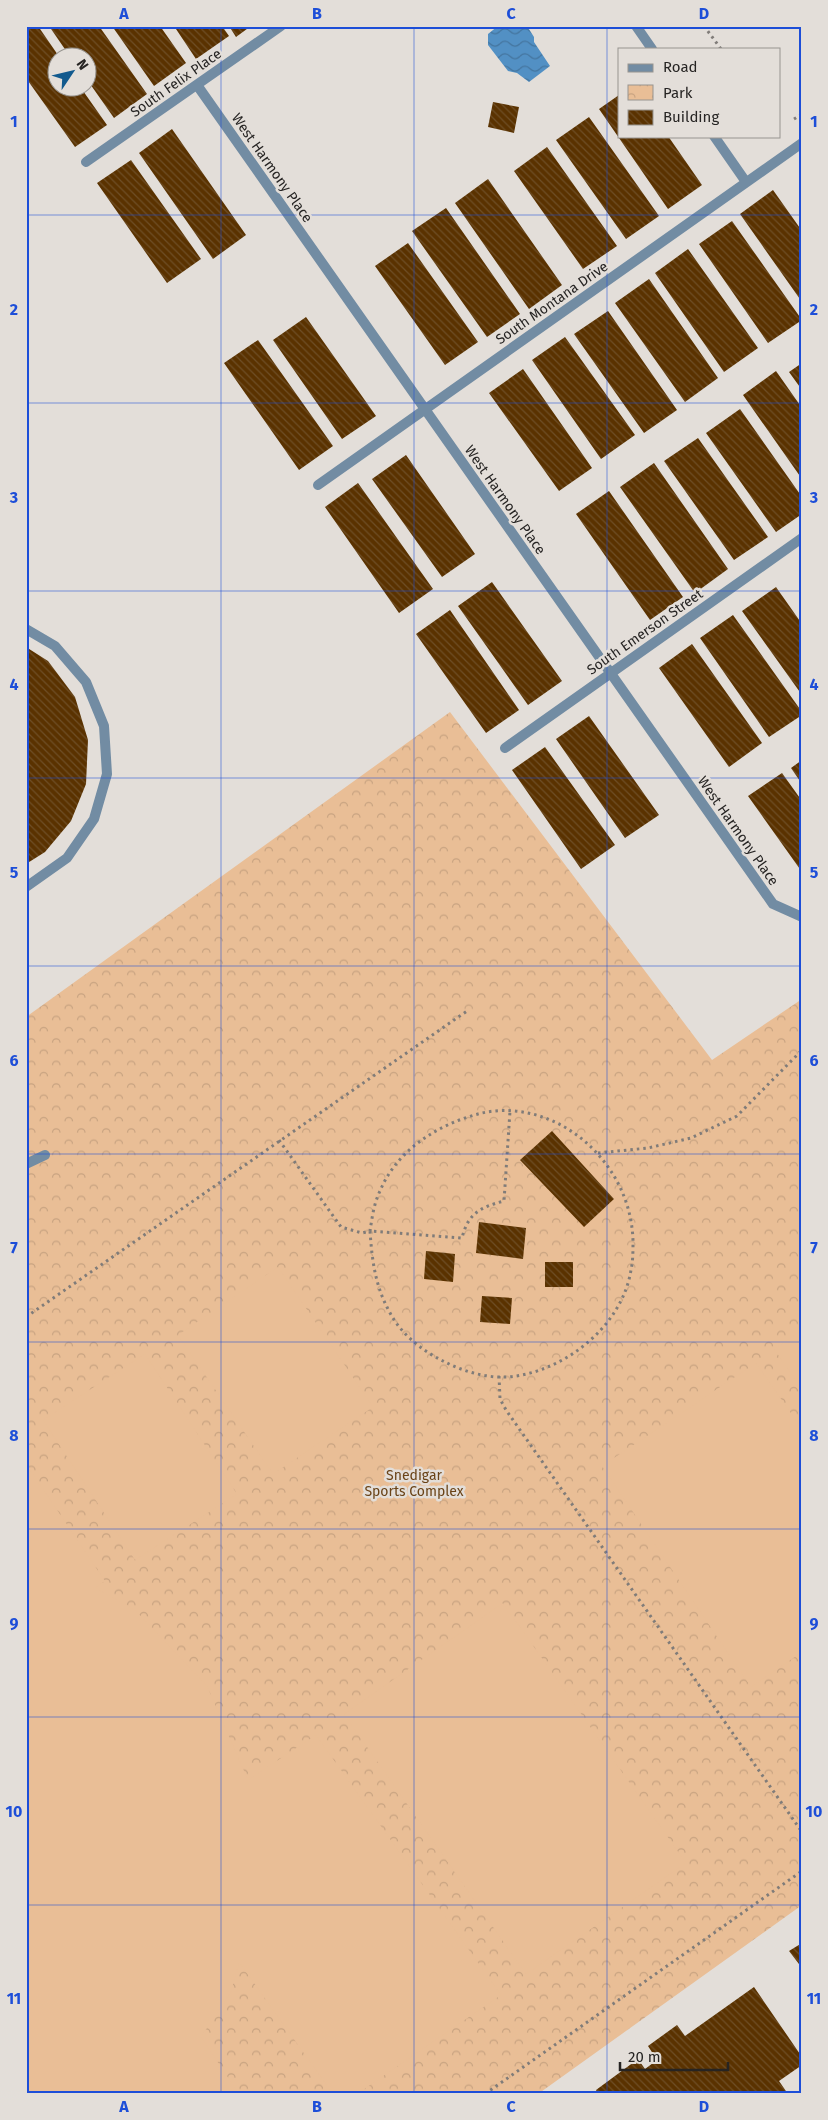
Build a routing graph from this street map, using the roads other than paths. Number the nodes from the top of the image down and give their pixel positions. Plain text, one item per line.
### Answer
1 (281, 26) edge
2 (636, 26) edge
3 (651, 48) edge
4 (197, 85) junction
5 (715, 138) edge
6 (802, 143) edge
7 (86, 162) dead end
8 (746, 182) junction
9 (425, 410) junction
10 (318, 485) dead end
11 (802, 538) edge
12 (26, 629) edge
13 (611, 673) junction
14 (505, 748) dead end
15 (26, 887) edge
16 (802, 917) edge
17 (45, 1155) dead end
18 (26, 1164) edge

1 - 4 street, South Felix Place
2 - 3 street
4 - 7 street, South Felix Place
4 - 9 street, West Harmony Place
5 - 8 street
6 - 8 street, South Montana Drive
8 - 9 street, South Montana Drive
9 - 10 street, South Montana Drive
9 - 13 street, West Harmony Place
11 - 13 street, South Emerson Street
12 - 15 street
13 - 14 street, South Emerson Street
13 - 16 street, West Harmony Place
17 - 18 street

